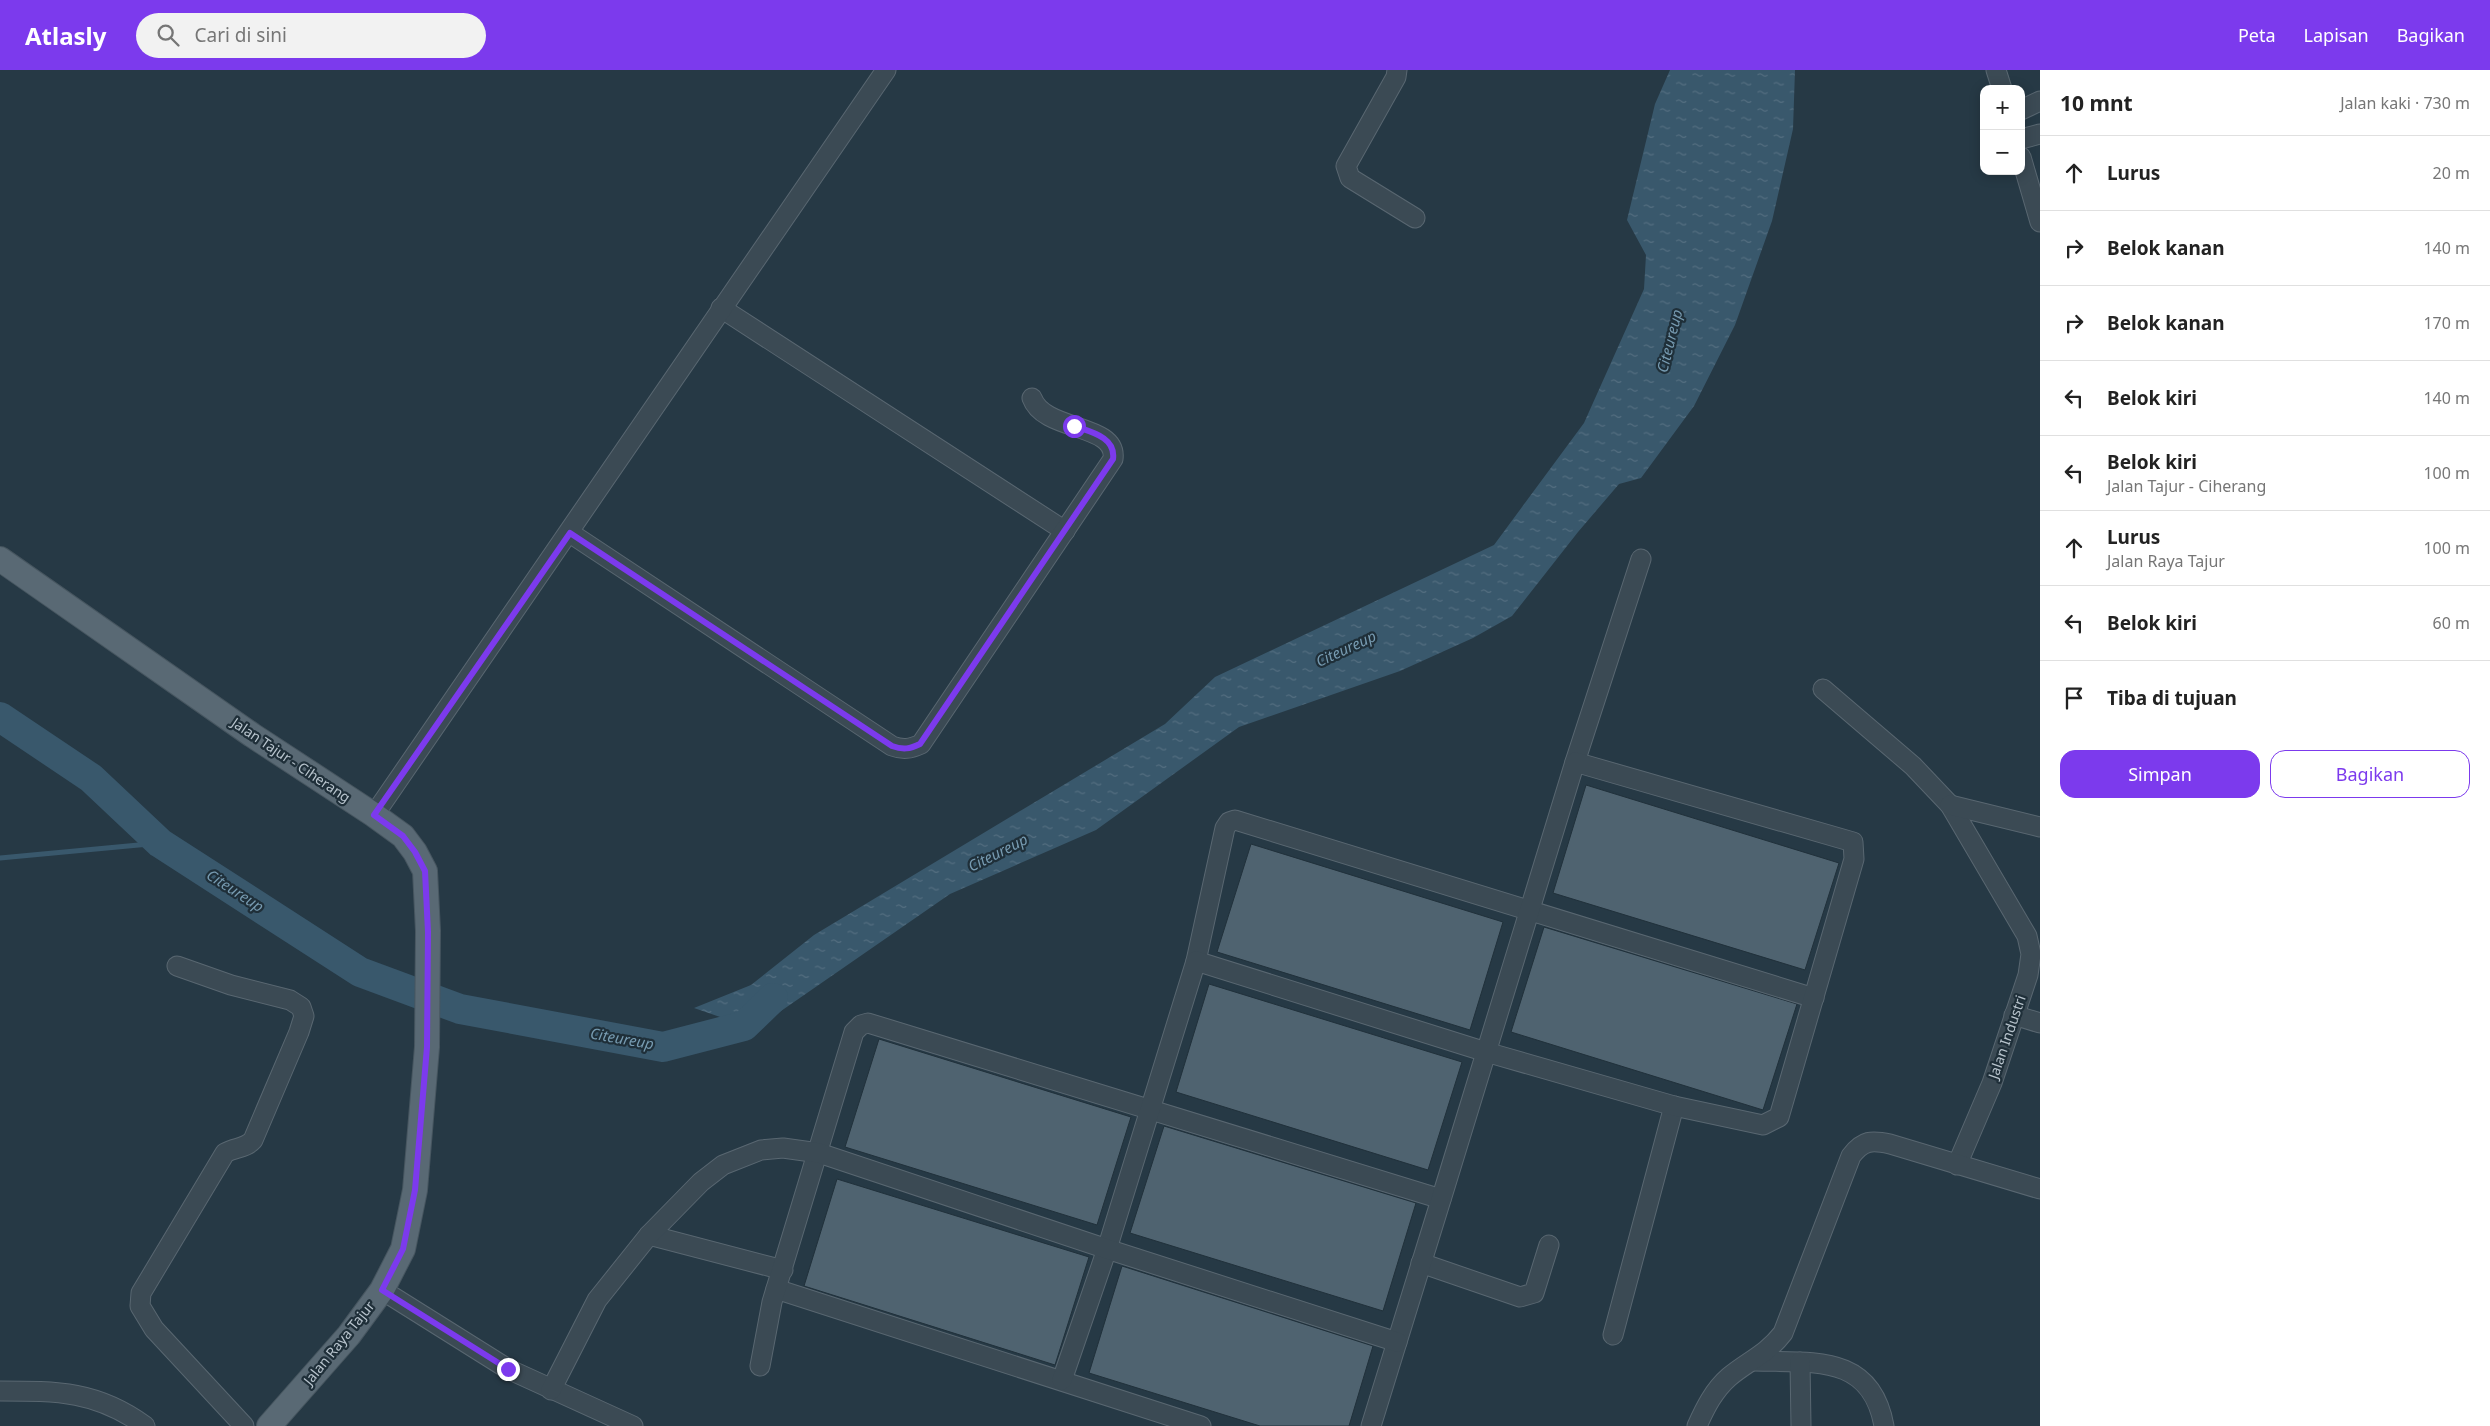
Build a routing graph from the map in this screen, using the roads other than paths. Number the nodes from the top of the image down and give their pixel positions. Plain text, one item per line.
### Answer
1 (886, 70) edge
2 (1397, 70) edge
3 (1996, 70) edge
4 (2001, 85) edge
5 (2040, 100) edge
6 (2025, 108) edge
7 (2040, 134) edge
8 (2025, 138) edge
9 (2025, 171) edge
10 (1415, 218) dead end
11 (2040, 222) edge
12 (722, 308) junction
13 (1032, 398) dead end
14 (1065, 531) junction
15 (570, 533) junction
16 (0, 559) edge
17 (1641, 559) dead end
18 (1823, 689) dead end
19 (1575, 762) junction
20 (1950, 805) junction
21 (374, 815) junction
22 (2040, 827) edge
23 (1530, 909) junction
24 (1196, 961) junction
25 (177, 966) dead end
26 (1814, 998) junction
27 (2014, 1015) junction
28 (2040, 1023) edge
29 (427, 1047) joint
30 (1486, 1052) junction
31 (1674, 1106) junction
32 (1149, 1110) junction
33 (819, 1153) junction
34 (1957, 1165) junction
35 (2040, 1189) edge
36 (1441, 1199) junction
37 (649, 1235) junction
38 (1549, 1245) dead end
39 (1107, 1249) junction
40 (1422, 1263) junction
41 (783, 1270) junction
42 (382, 1290) junction
43 (776, 1290) junction
44 (1612, 1335) dead end
45 (1397, 1342) junction
46 (1754, 1361) junction
47 (1800, 1362) junction
48 (760, 1366) dead end
49 (1062, 1380) junction
50 (0, 1390) edge
51 (551, 1390) junction
52 (1161, 1419) edge
53 (145, 1426) edge
54 (244, 1426) edge
55 (269, 1426) edge
56 (633, 1426) edge
57 (1201, 1426) edge
58 (1371, 1426) edge
59 (1697, 1426) edge
60 (1801, 1426) edge
61 (1884, 1426) edge

1 - 12 street
2 - 10 street
3 - 4 street
5 - 6 street
7 - 8 street
9 - 11 street
12 - 14 street
12 - 15 street
13 - 14 street
14 - 15 street
15 - 21 street
16 - 21 main road, Jalan Tajur - Ciherang
17 - 19 street
18 - 20 street, Jalan Industri
19 - 23 street
19 - 26 street
20 - 22 street
20 - 27 street, Jalan Industri
21 - 29 main road, Jalan Tajur - Ciherang
23 - 24 street
23 - 26 street
23 - 30 street
24 - 30 street
24 - 32 street
25 - 54 street
26 - 31 street
27 - 28 street
27 - 34 street, Jalan Industri
29 - 42 main road, Jalan Raya Tajur
30 - 31 street
30 - 36 street
31 - 44 street
32 - 33 street
32 - 36 street
32 - 39 street
33 - 37 street
33 - 39 street
33 - 41 street
34 - 35 street
34 - 46 street
36 - 40 street
37 - 41 street
37 - 51 street
38 - 40 street
39 - 45 street
39 - 49 street
40 - 45 street
41 - 43 street
42 - 51 street
42 - 55 main road, Jalan Raya Tajur
43 - 48 street
43 - 49 street
45 - 58 street
46 - 47 street
46 - 59 street
47 - 60 street
47 - 61 street
49 - 52 street
50 - 53 street
51 - 56 street
52 - 57 street

